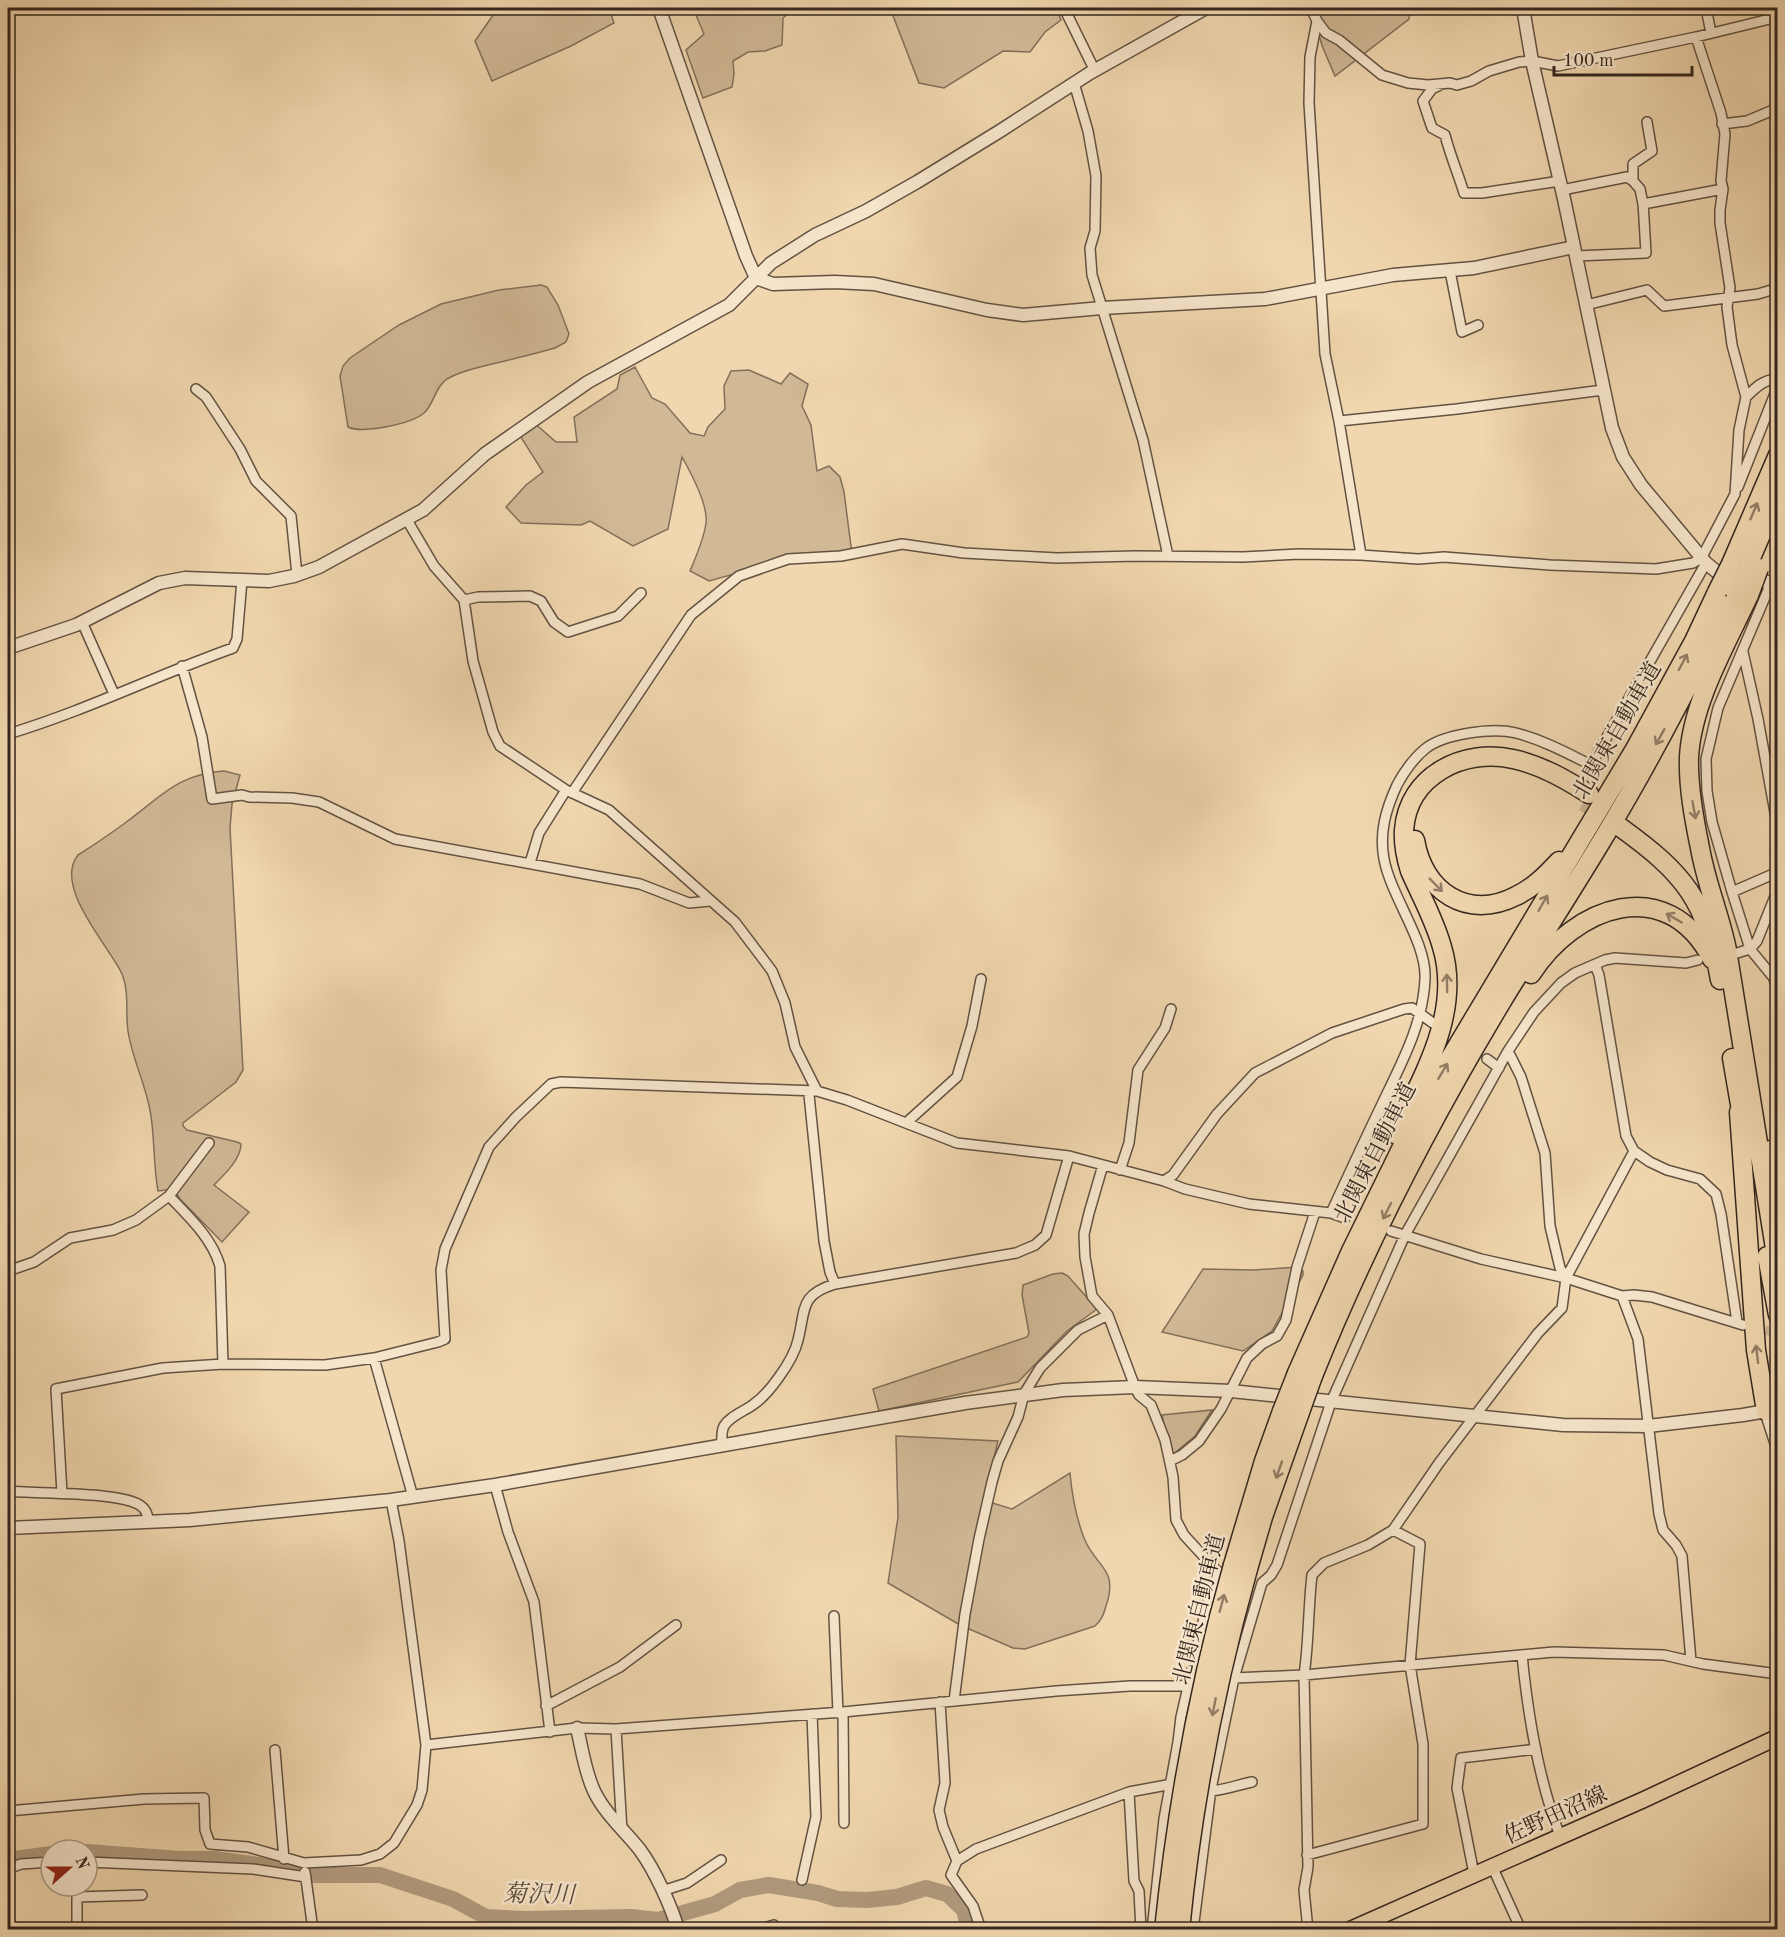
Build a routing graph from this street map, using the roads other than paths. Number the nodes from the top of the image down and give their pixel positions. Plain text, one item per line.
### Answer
1 (659, 8) edge
2 (1064, 8) edge
3 (1206, 8) edge
4 (1311, 8) edge
5 (1523, 8) edge
6 (1706, 8) edge
7 (1778, 17) edge
8 (1317, 21) junction
9 (1711, 33) junction
10 (1695, 37) junction
11 (1532, 61) junction
12 (1095, 71) junction
13 (1074, 83) junction
14 (1442, 84) junction
15 (1778, 108) edge
16 (1647, 122) dead end
17 (1722, 124) junction
18 (1633, 181) junction
19 (1561, 185) junction
20 (1724, 189) junction
21 (1643, 202) junction
22 (1575, 252) junction
23 (1450, 271) junction
24 (756, 278) junction
25 (1321, 288) junction
26 (1778, 288) edge
27 (1728, 297) junction
28 (1586, 305) junction
29 (1102, 308) junction
30 (1478, 325) dead end
31 (1778, 379) edge
32 (1778, 386) edge
33 (196, 388) dead end
34 (1603, 390) junction
35 (1746, 397) junction
36 (1339, 421) junction
37 (1778, 455) edge
38 (1735, 494) junction
39 (1778, 495) edge
40 (1778, 504) edge
41 (407, 520) junction
42 (1361, 555) junction
43 (1168, 556) junction
44 (1704, 560) junction
45 (1746, 566) junction
46 (297, 575) junction
47 (242, 580) junction
48 (1774, 583) edge
49 (641, 593) dead end
50 (1734, 593) junction
51 (464, 600) junction
52 (82, 622) junction
53 (8, 648) edge
54 (1743, 652) junction
55 (182, 666) junction
56 (1668, 690) junction
57 (114, 694) junction
58 (8, 734) edge
59 (569, 791) junction
60 (1778, 829) edge
61 (530, 863) junction
62 (1778, 872) edge
63 (1778, 889) edge
64 (1732, 892) junction
65 (710, 901) junction
66 (1750, 949) junction
67 (1732, 952) junction
68 (1698, 960) dead end
69 (1595, 964) junction
70 (981, 979) dead end
71 (1720, 980) junction
72 (1778, 988) edge
73 (1171, 1009) dead end
74 (1421, 1014) junction
75 (1433, 1023) dead end
76 (1737, 1051) junction
77 (1508, 1052) junction
78 (1487, 1059) dead end
79 (1499, 1068) junction
80 (814, 1091) junction
81 (1744, 1096) junction
82 (906, 1123) junction
83 (209, 1143) dead end
84 (1634, 1151) junction
85 (1069, 1156) junction
86 (1413, 1158) junction
87 (1103, 1165) junction
88 (1120, 1170) junction
89 (1164, 1181) junction
90 (1778, 1187) edge
91 (169, 1196) junction
92 (1315, 1212) junction
93 (1331, 1213) junction
94 (1345, 1218) dead end
95 (1391, 1231) dead end
96 (1405, 1235) junction
97 (1778, 1267) edge
98 (8, 1271) edge
99 (1566, 1278) junction
100 (835, 1284) junction
101 (1622, 1296) junction
102 (1108, 1315) junction
103 (1778, 1315) edge
104 (1316, 1331) junction
105 (374, 1358) junction
106 (223, 1364) junction
107 (1305, 1375) junction
108 (1135, 1387) junction
109 (1231, 1391) junction
110 (1024, 1394) junction
111 (1331, 1402) junction
112 (1772, 1410) edge
113 (1475, 1416) junction
114 (1648, 1426) junction
115 (722, 1444) junction
116 (1778, 1448) edge
117 (1170, 1461) junction
118 (495, 1485) junction
119 (8, 1491) edge
120 (62, 1493) junction
121 (412, 1497) junction
122 (391, 1500) junction
123 (149, 1522) junction
124 (8, 1528) edge
125 (1393, 1530) junction
126 (1233, 1568) junction
127 (1262, 1583) junction
128 (834, 1616) dead end
129 (676, 1625) dead end
130 (1522, 1655) junction
131 (1691, 1661) junction
132 (1410, 1665) junction
133 (1778, 1674) edge
134 (1305, 1675) junction
135 (1234, 1678) junction
136 (1189, 1685) junction
137 (954, 1701) junction
138 (940, 1702) junction
139 (546, 1706) junction
140 (840, 1712) junction
141 (812, 1714) junction
142 (578, 1728) junction
143 (616, 1729) junction
144 (550, 1732) junction
145 (1778, 1737) edge
146 (426, 1745) junction
147 (1536, 1749) junction
148 (275, 1750) dead end
149 (1252, 1782) dead end
150 (1169, 1786) junction
151 (1129, 1792) junction
152 (1211, 1792) junction
153 (8, 1811) edge
154 (844, 1823) dead end
155 (622, 1831) junction
156 (1560, 1836) junction
157 (1307, 1855) junction
158 (284, 1859) junction
159 (721, 1860) dead end
160 (957, 1861) junction
161 (39, 1863) edge
162 (99, 1863) edge
163 (304, 1863) junction
164 (1492, 1866) junction
165 (8, 1869) edge
166 (1474, 1874) junction
167 (306, 1877) junction
168 (802, 1880) dead end
169 (1155, 1888) junction
170 (662, 1891) junction
171 (1197, 1894) junction
172 (142, 1895) dead end
173 (99, 1896) edge
174 (76, 1898) edge
175 (76, 1929) edge
176 (313, 1929) edge
177 (678, 1929) edge
178 (758, 1929) edge
179 (775, 1929) edge
180 (981, 1929) edge
181 (1141, 1929) edge
182 (1152, 1929) edge
183 (1164, 1929) edge
184 (1180, 1929) edge
185 (1193, 1929) edge
186 (1308, 1929) edge
187 (1348, 1929) edge
188 (1521, 1929) edge

1 - 24 street
2 - 12 street
3 - 12 street
4 - 8 street
5 - 11 street
6 - 9 street
7 - 9 street
8 - 14 street
8 - 25 street
9 - 10 street
10 - 11 street
10 - 17 street
11 - 14 street
11 - 19 street
12 - 13 street
13 - 24 street
13 - 29 street
14 - 19 street
15 - 17 street
16 - 18 street
17 - 20 street
18 - 19 street
18 - 21 street
19 - 22 street
20 - 21 street
20 - 27 street
21 - 22 street
22 - 23 street
22 - 28 street
23 - 25 street
23 - 30 street
24 - 29 street
24 - 41 street
25 - 29 street
25 - 36 street
26 - 27 street
27 - 28 street
27 - 35 street
28 - 34 street
29 - 43 street
31 - 35 street
32 - 38 street
33 - 46 street
34 - 36 street
34 - 44 street
35 - 38 street
36 - 42 street
45 -> 37 highway, 北関東自動車道
38 - 44 street
39 - 45 highway, 北関東自動車道
40 - 45 highway
41 - 46 street
41 - 51 street
42 - 43 street
42 - 44 street
43 - 59 street
44 - 48 street
44 - 74 street
45 - 50 highway, 北関東自動車道, bridge
45 - 50 highway, bridge
46 - 47 street
47 - 52 street
47 - 55 street
48 - 54 street
49 - 51 street
56 -> 50 highway, 北関東自動車道
50 -> 67 highway
50 -> 86 highway, 北関東自動車道
51 - 59 street
52 - 53 street
52 - 57 street
54 - 60 street
54 - 64 street
55 - 57 street
55 - 61 street
104 -> 56 highway, 北関東自動車道
104 -> 56 highway
57 - 58 street
59 - 61 street
59 - 65 street
61 - 65 street
62 - 64 street
63 - 66 street
64 - 66 street
65 - 80 street
66 - 67 street
66 - 72 street
67 - 71 highway
67 - 76 highway
68 - 69 street
69 - 77 street
69 - 84 street
70 - 82 street
71 - 76 highway
71 -> 86 highway
73 - 88 street
74 - 75 street
74 - 89 street
74 - 93 street
76 - 81 highway
77 - 79 street
77 - 99 street
78 - 79 street
79 - 96 street
80 - 82 street
80 - 100 street
80 - 105 street
81 - 90 highway
81 - 97 highway
81 - 103 highway
112 -> 81 highway
82 - 85 street
83 - 91 street
84 - 99 street
84 - 101 street
85 - 87 street
85 - 100 street
86 -> 107 highway, 北関東自動車道
87 - 88 street
87 - 102 street
88 - 89 street
89 - 92 street
91 - 98 street
91 - 106 street
92 - 93 street
92 - 109 street
93 - 94 street
95 - 96 street
96 - 99 street
96 - 111 street
99 - 101 street
99 - 113 street
100 - 115 street
101 - 114 street
102 - 108 street
102 - 110 street
104 - 107 highway, 北関東自動車道
105 - 106 street
105 - 121 street
106 - 120 street
107 - 126 highway, 北関東自動車道, bridge
108 - 109 street
108 - 110 street
108 - 117 street
109 - 111 street
109 - 117 street
110 - 115 street
110 - 137 street
111 - 113 street
111 - 127 street
112 - 114 street
112 - 116 street
113 - 114 street
113 - 125 street
114 - 131 street
115 - 118 street
117 - 126 street
118 - 121 street
118 - 139 street
119 - 120 street
120 - 123 street
121 - 122 street
122 - 123 street
122 - 146 street
123 - 124 street
125 - 132 street
125 - 134 street
126 - 127 street
126 - 136 street
183 -> 126 highway, 北関東自動車道, bridge
126 -> 184 highway, 北関東自動車道, bridge
127 - 135 street
128 - 140 street
129 - 139 street
130 - 131 street
130 - 132 street
130 - 147 street
131 - 133 street
132 - 134 street
132 - 157 street
134 - 135 street
134 - 157 street
135 - 136 street
135 - 152 street
136 - 137 street
136 - 150 street
137 - 138 street
138 - 140 street
138 - 160 street
139 - 144 street
140 - 141 street
140 - 154 street
141 - 143 street
141 - 168 street
142 - 143 street
142 - 144 street
142 - 155 street
143 - 155 street
144 - 146 street
145 - 156 main road, 佐野田沼線
146 - 163 street
147 - 156 street
147 - 166 street
148 - 158 street
149 - 152 street
150 - 151 street
150 - 152 street
150 - 169 street
151 - 160 street
151 - 181 street
152 - 171 street
153 - 158 street
155 - 170 street
156 - 164 main road, 佐野田沼線
157 - 186 street
158 - 163 street
159 - 170 street
160 - 180 street
161 - 165 street
162 - 167 street
163 - 167 street
164 - 166 main road, 佐野田沼線
164 - 188 street
166 - 187 main road, 佐野田沼線
167 - 176 street
169 - 171 street
169 - 182 street
170 - 177 street
171 - 185 street
172 - 173 street
174 - 175 street
178 - 179 street

